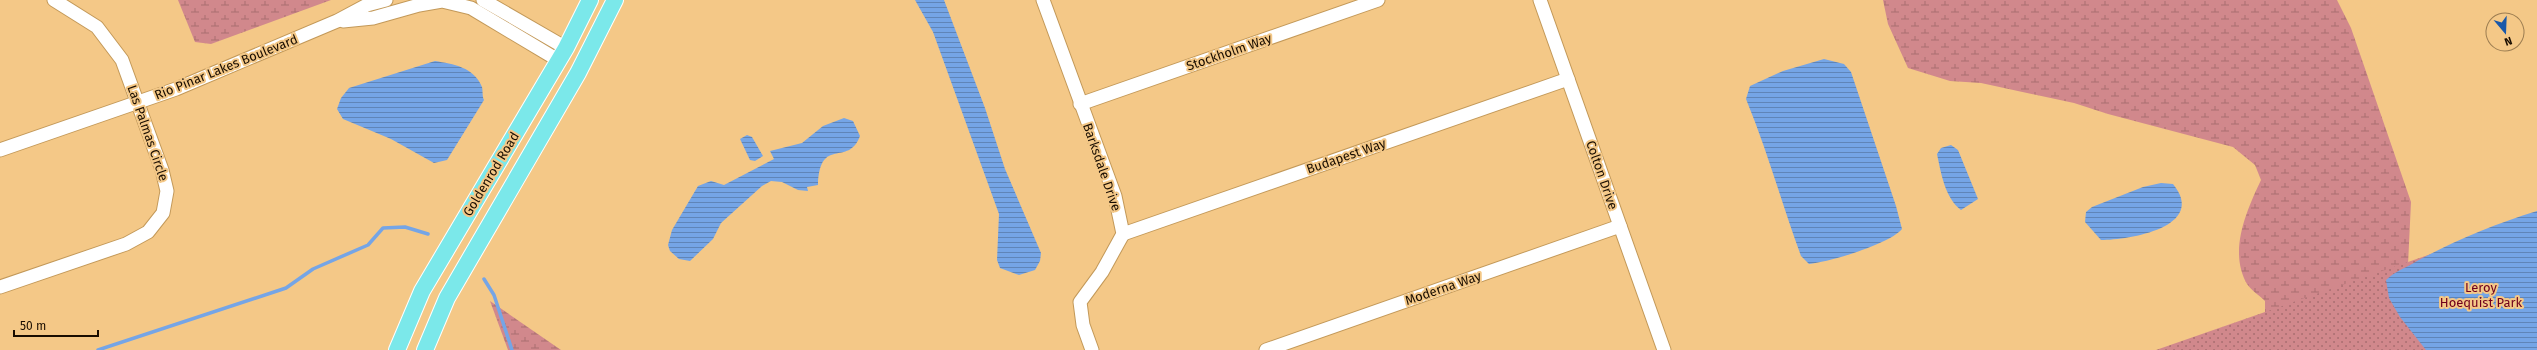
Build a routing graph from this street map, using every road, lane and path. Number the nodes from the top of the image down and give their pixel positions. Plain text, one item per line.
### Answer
1 (54, 0) edge
2 (386, 0) edge
3 (483, 0) edge
4 (614, 0) edge
5 (1043, 0) edge
6 (1378, 0) edge
7 (1540, 0) edge
8 (589, 1) edge
9 (337, 21) junction
10 (562, 54) junction
11 (578, 73) junction
12 (1568, 79) junction
13 (139, 102) junction
14 (1080, 104) junction
15 (551, 118) junction
16 (0, 150) edge
17 (1620, 226) junction
18 (1123, 234) junction
19 (0, 287) edge
20 (397, 350) edge
21 (425, 350) edge
22 (1092, 350) edge
23 (1266, 350) edge
24 (1664, 350) edge

1 - 13 street, Las Palmas Circle
2 - 9 street, Rio Pinar Lakes Boulevard
3 - 10 street
4 - 11 main road, Goldenrod Road
5 - 14 street, Barksdale Drive
6 - 14 street, Stockholm Way
7 - 12 street, Colton Drive
8 - 10 main road, Goldenrod Road
8 - 11 main road
9 - 10 street, Rio Pinar Lakes Boulevard
9 - 13 street, Rio Pinar Lakes Boulevard
10 - 15 main road
10 - 20 main road, Goldenrod Road
11 - 15 main road, Goldenrod Road
12 - 17 street, Colton Drive
12 - 18 street, Budapest Way
13 - 16 street, Rio Pinar Lakes Boulevard
13 - 19 street, Las Palmas Circle
14 - 18 street, Barksdale Drive
15 - 21 main road, Goldenrod Road
17 - 23 street, Moderna Way
17 - 24 street, Colton Drive
18 - 22 street

